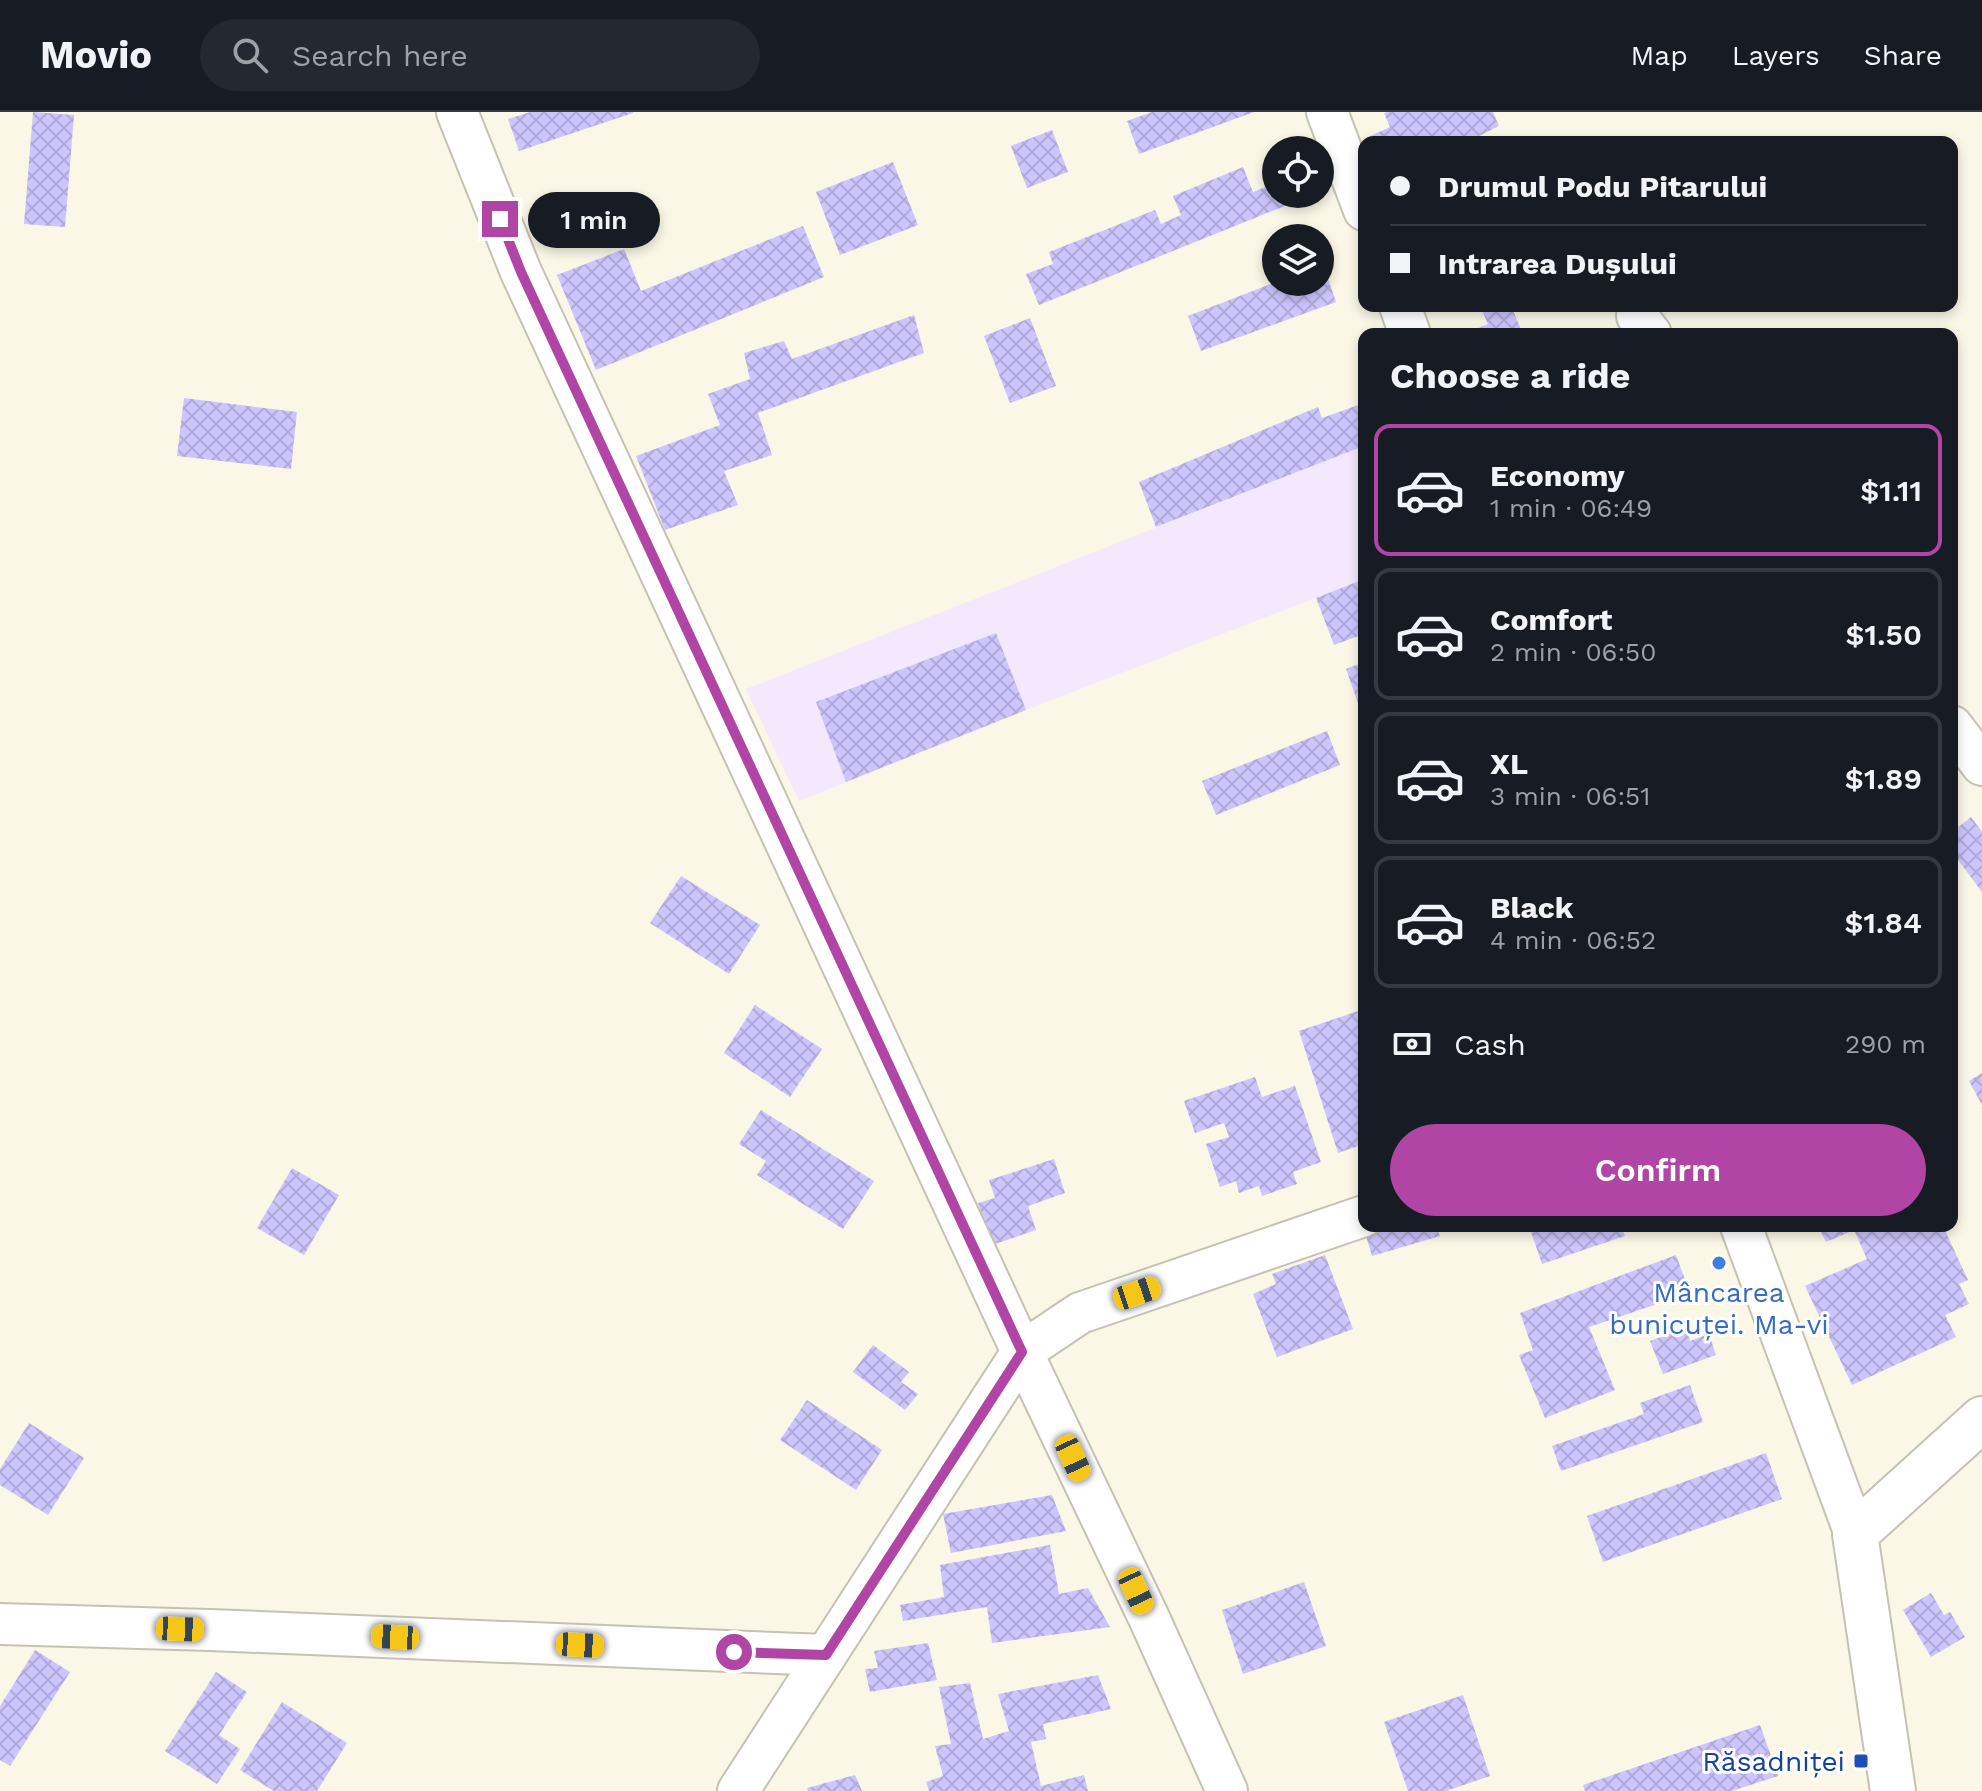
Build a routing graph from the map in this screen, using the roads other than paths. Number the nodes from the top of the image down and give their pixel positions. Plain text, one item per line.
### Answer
1 (457, 112) edge
2 (1327, 112) edge
3 (1358, 194) edge
4 (1958, 734) edge
5 (1982, 765) edge
6 (1358, 1218) edge
7 (1743, 1232) edge
8 (1022, 1352) junction
9 (1982, 1419) edge
10 (1855, 1534) junction
11 (0, 1624) edge
12 (826, 1655) junction
13 (738, 1791) edge
14 (1227, 1791) edge
15 (1893, 1791) edge

1 - 8 street
2 - 3 street
4 - 5 street
6 - 8 street
7 - 10 street
8 - 12 street
8 - 14 street
9 - 10 main road
10 - 15 main road
11 - 12 street
12 - 13 street

